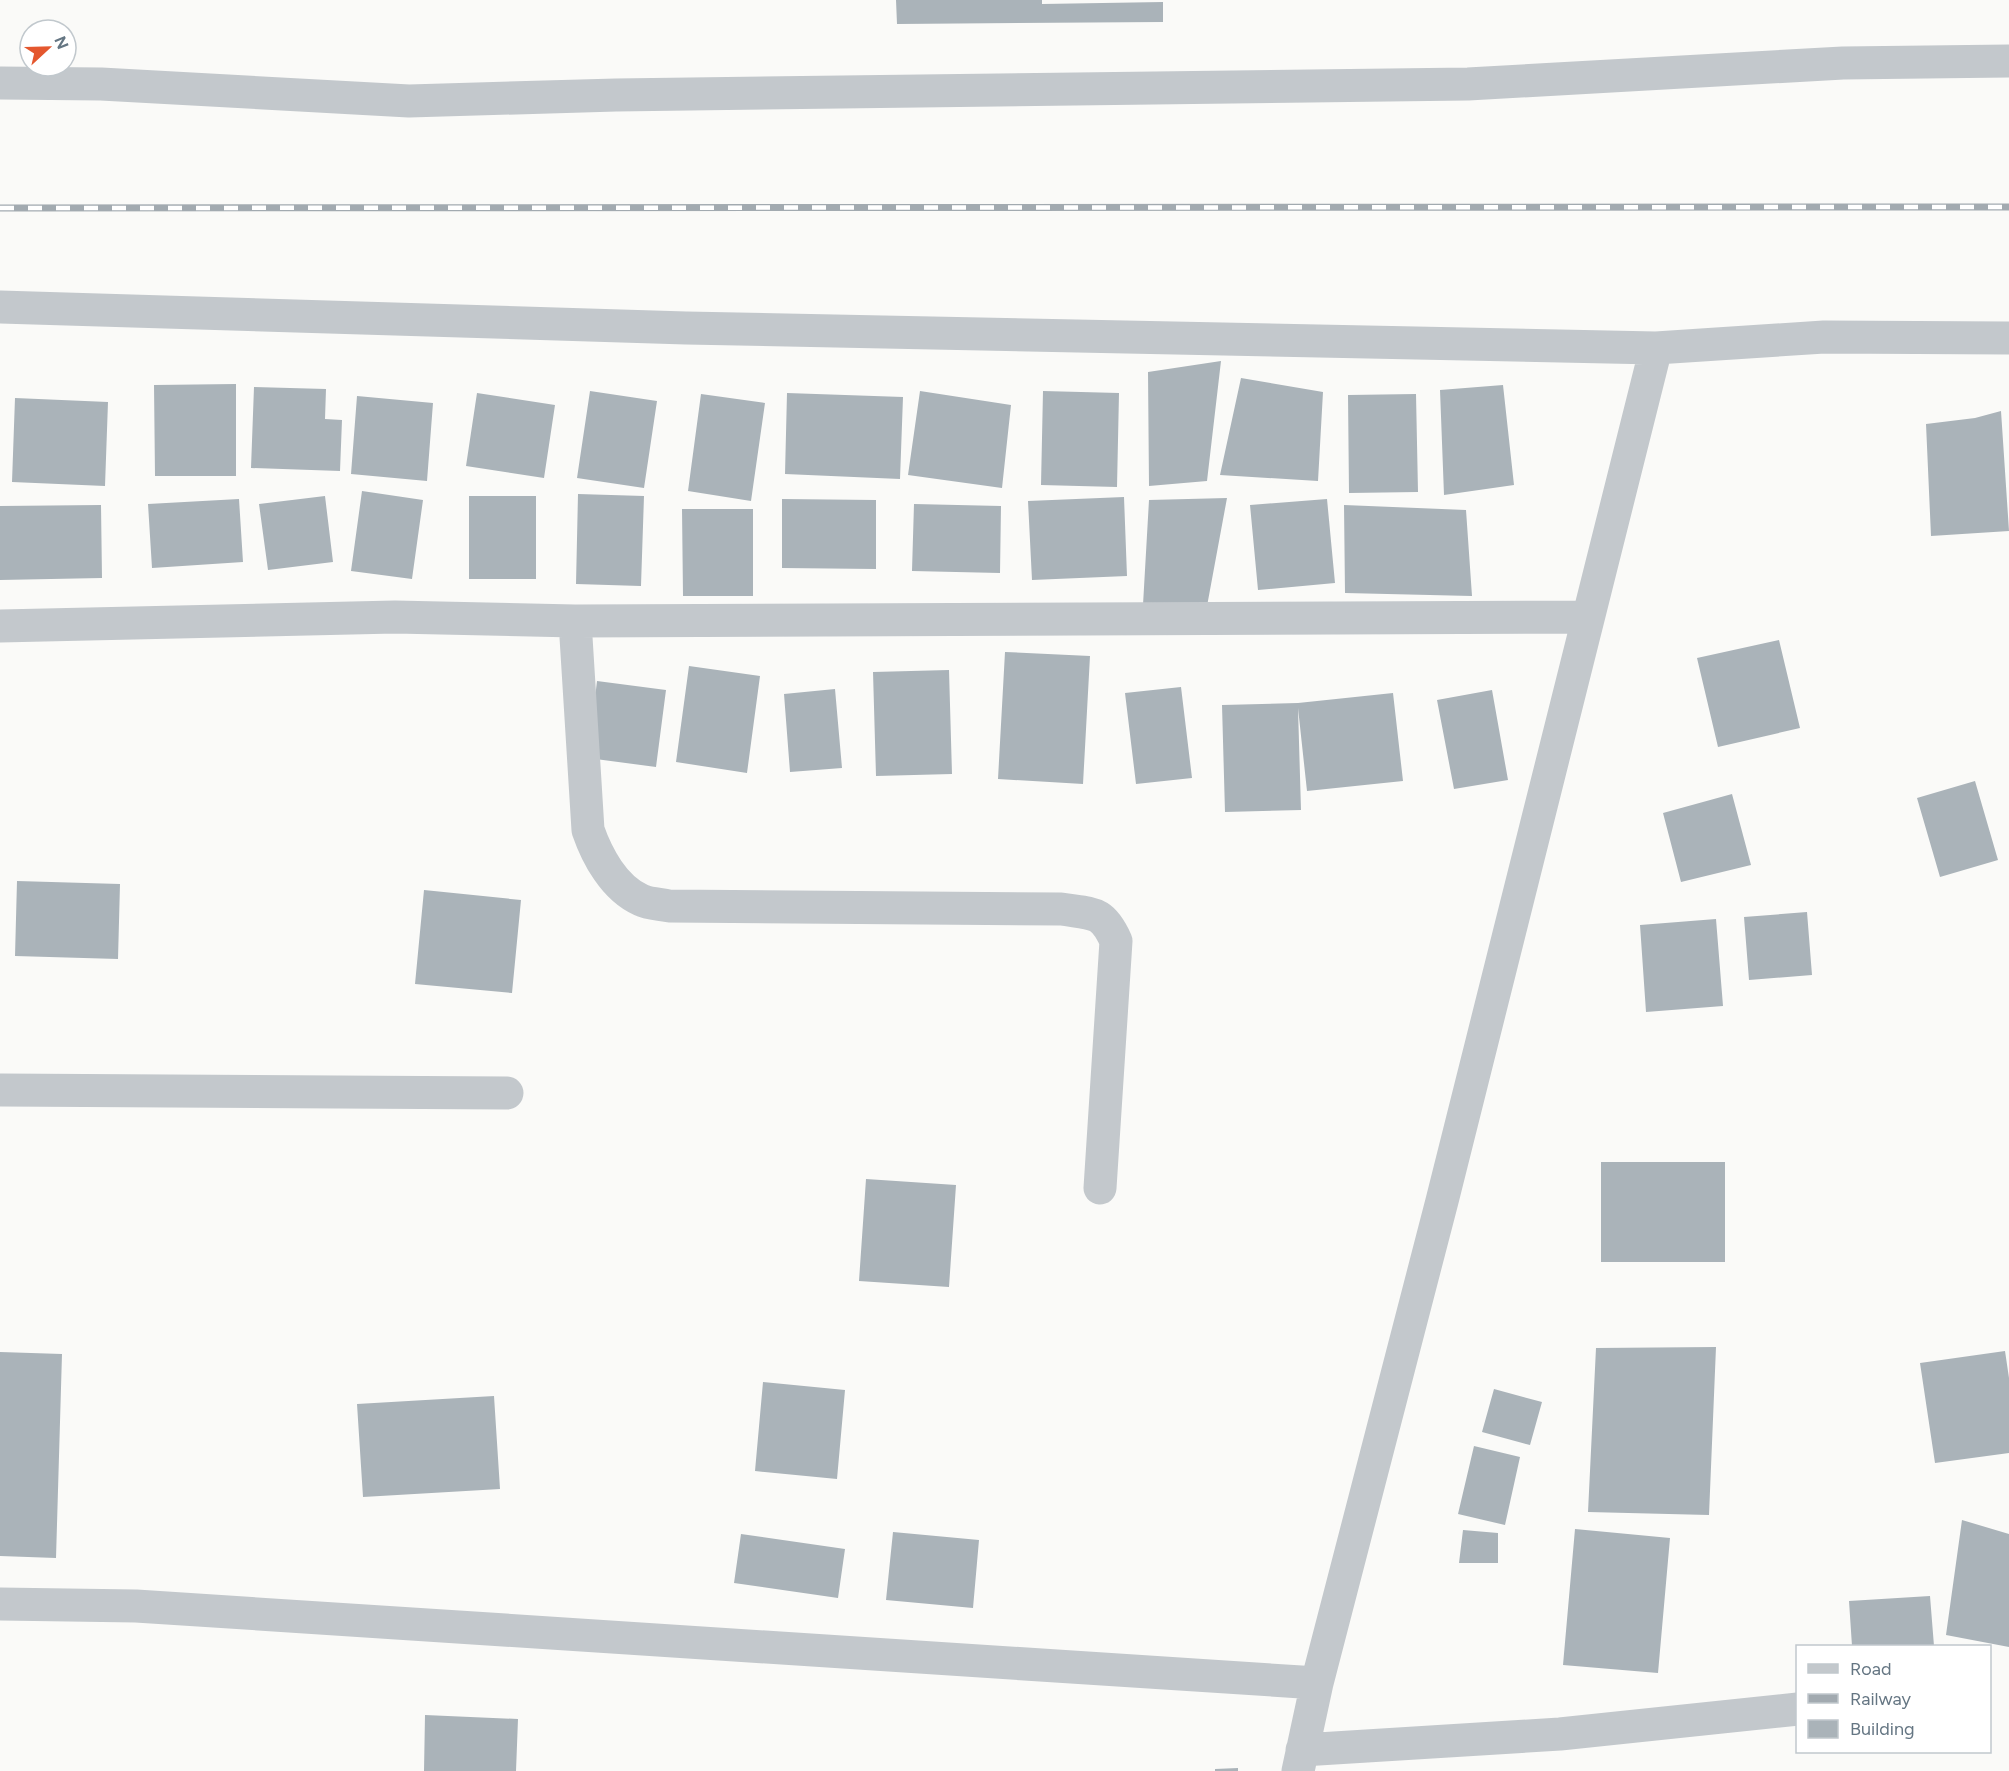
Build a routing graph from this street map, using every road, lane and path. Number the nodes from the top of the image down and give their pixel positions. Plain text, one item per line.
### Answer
1 (2009, 60) edge
2 (0, 83) edge
3 (0, 307) edge
4 (2009, 338) edge
5 (1656, 348) junction
6 (1588, 617) junction
7 (576, 621) junction
8 (0, 626) edge
9 (0, 1090) edge
10 (507, 1093) dead end
11 (1100, 1188) dead end
12 (0, 1604) edge
13 (1317, 1683) junction
14 (1796, 1709) edge
15 (1300, 1761) edge

1 - 2 street
3 - 5 street
4 - 5 street
5 - 6 street
6 - 7 street
6 - 13 street
7 - 8 street
7 - 11 street
9 - 10 street
12 - 13 street
13 - 15 street
14 - 15 street

